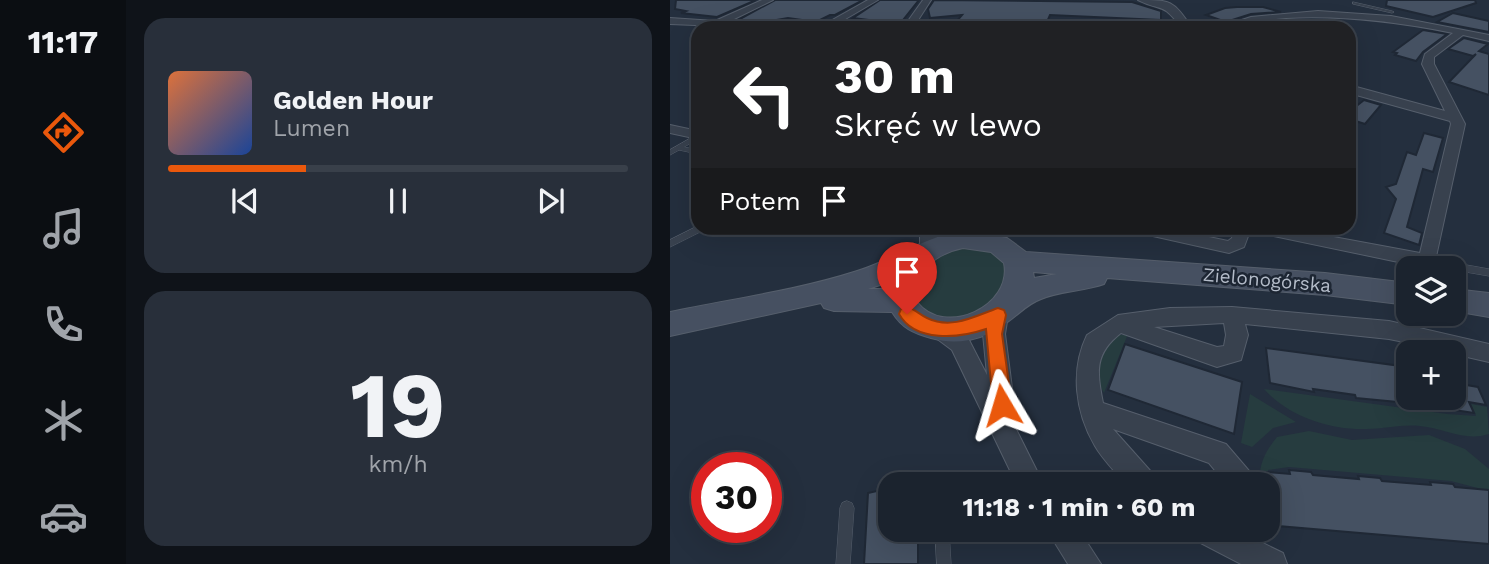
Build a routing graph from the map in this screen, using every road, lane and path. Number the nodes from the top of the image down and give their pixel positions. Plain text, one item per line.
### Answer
1 (769, 0) edge
2 (874, 0) edge
3 (927, 0) edge
4 (1142, 0) edge
5 (1344, 0) edge
6 (1355, 3) junction
7 (1392, 12) dead end
8 (1357, 14) junction
9 (670, 21) edge
10 (723, 21) edge
11 (836, 21) edge
12 (913, 21) edge
13 (1182, 21) edge
14 (1242, 21) edge
15 (691, 22) edge
16 (1462, 31) junction
17 (1489, 38) edge
18 (1356, 91) edge
19 (1455, 118) junction
20 (670, 129) edge
21 (691, 134) edge
22 (691, 140) edge
23 (678, 148) junction
24 (691, 151) edge
25 (670, 153) edge
26 (691, 233) edge
27 (964, 235) edge
28 (974, 235) edge
29 (1173, 235) edge
30 (1241, 235) edge
31 (1293, 235) edge
32 (670, 244) edge
33 (924, 246) edge
34 (1401, 256) edge
35 (1428, 256) edge
36 (1018, 261) junction
37 (1466, 269) edge
38 (1125, 271) junction
39 (1489, 273) edge
40 (1396, 292) edge
41 (792, 301) junction
42 (900, 301) junction
43 (1466, 302) edge
44 (1489, 305) edge
45 (1005, 309) junction
46 (1232, 315) junction
47 (670, 324) edge
48 (1118, 324) junction
49 (939, 329) junction
50 (1489, 353) edge
51 (1093, 411) junction
52 (1006, 430) junction
53 (1026, 472) edge
54 (1133, 472) edge
55 (1233, 472) edge
56 (847, 508) dead end
57 (943, 542) edge
58 (1070, 542) edge
59 (1244, 542) edge
60 (843, 564) edge
61 (944, 564) edge
62 (1086, 564) edge
63 (1272, 564) edge

1 - 10 street
2 - 11 street
3 - 12 street
4 - 13 street
5 - 6 street
6 - 7 lane
6 - 8 street
8 - 14 street
8 - 16 street
9 - 15 street
16 - 17 street
16 - 19 street
18 - 19 street
19 - 35 street
20 - 21 street
22 - 23 lane
23 - 24 lane
23 - 25 lane
26 - 32 lane
27 - 33 street
28 - 36 street
29 - 30 street
31 - 34 street
33 - 41 street
33 - 42 street
36 - 38 street, Zielonogórska
36 - 45 street
37 - 39 lane
38 - 40 street, Zielonogórska
38 - 45 street, Zielonogórska
41 - 42 street
41 - 47 street
42 - 49 street
43 - 44 street
45 - 49 street
45 - 52 street
46 - 48 street
46 - 48 street
46 - 50 street
48 - 51 street
49 - 52 street
51 - 54 street
51 - 55 street
52 - 53 street
56 - 60 lane
57 - 61 lane
58 - 62 street
59 - 63 street

